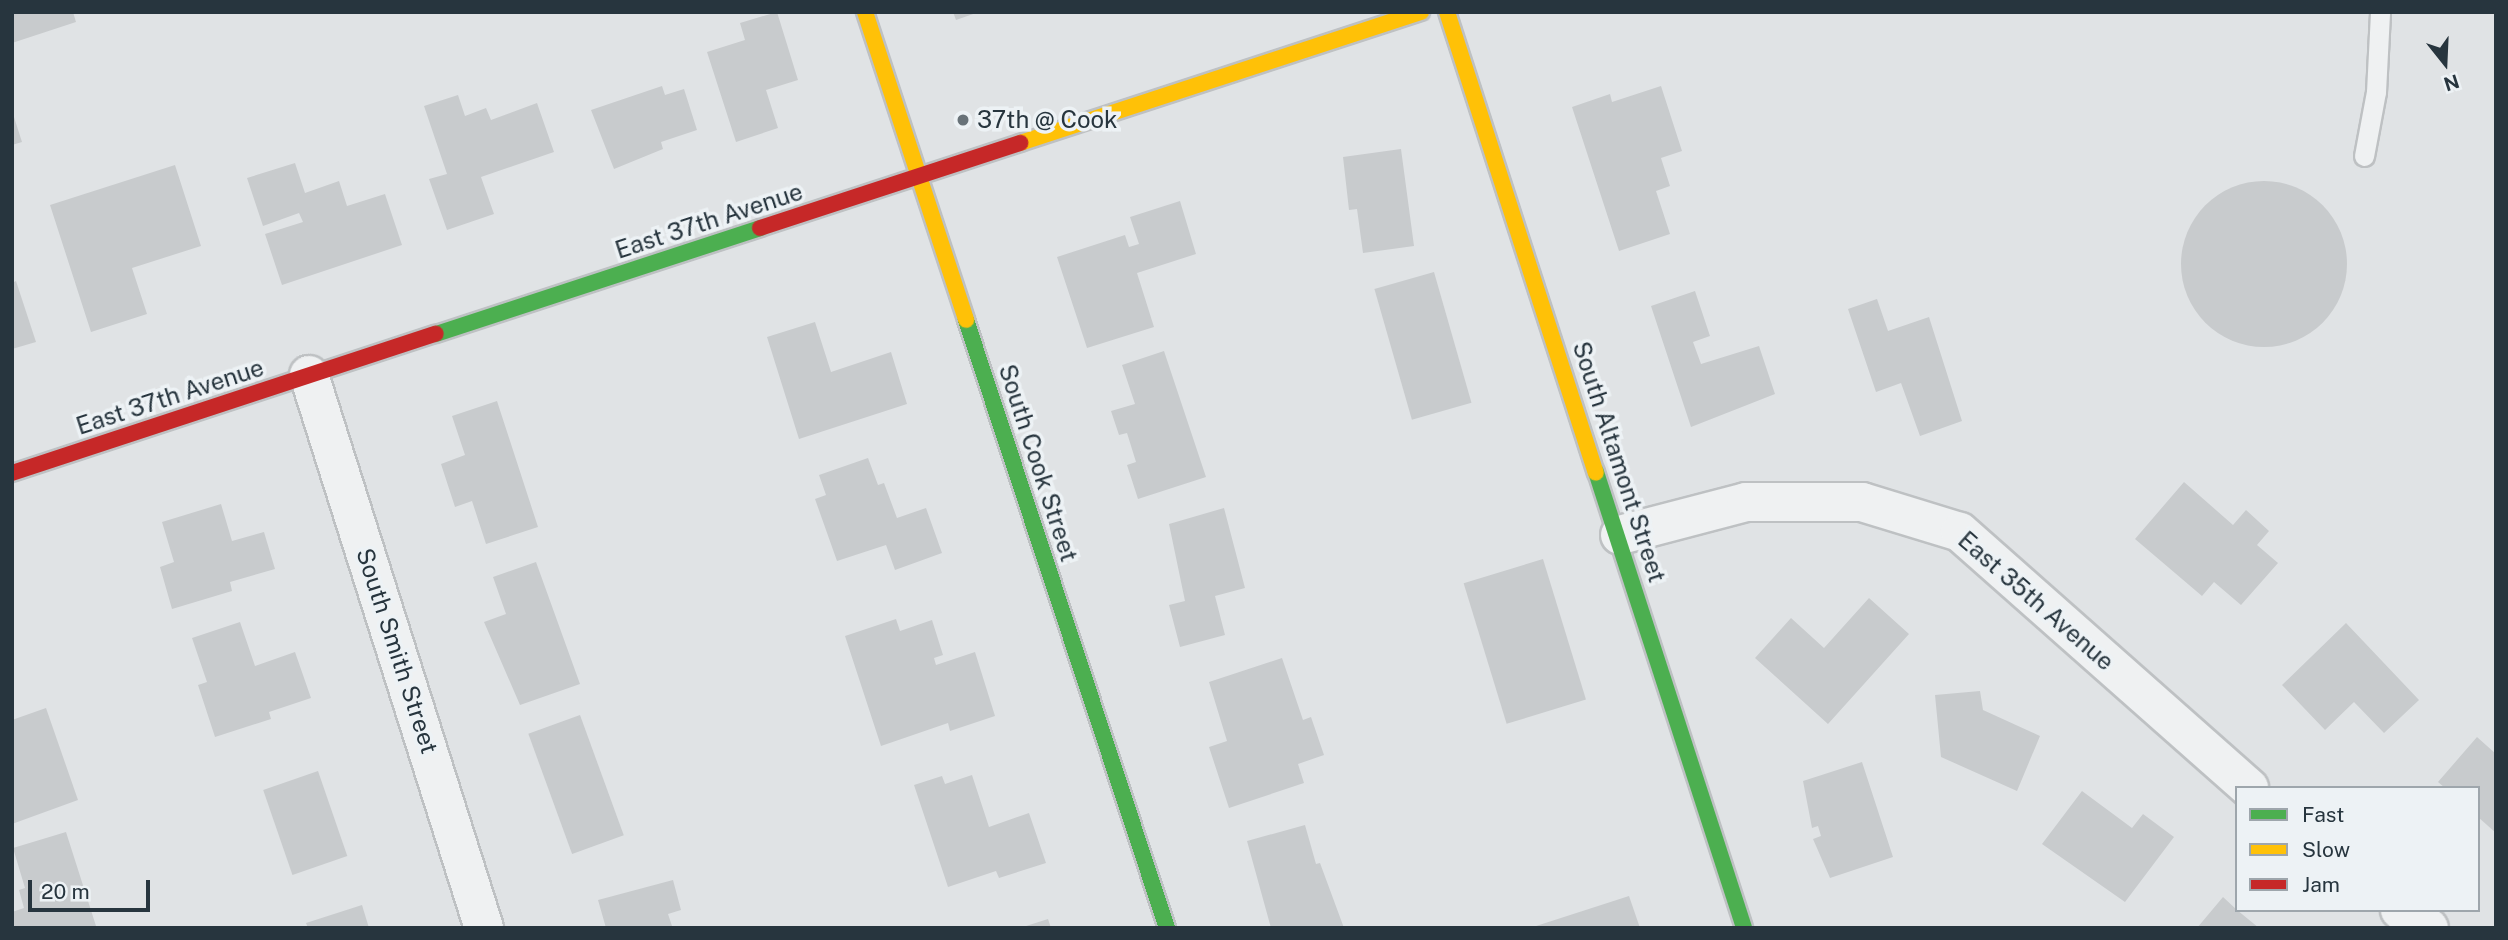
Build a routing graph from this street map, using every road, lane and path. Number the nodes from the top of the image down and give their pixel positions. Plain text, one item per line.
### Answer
1 (865, 12) edge
2 (1421, 12) edge
3 (1447, 12) edge
4 (2380, 12) edge
5 (2364, 156) dead end
6 (920, 176) junction
7 (309, 375) junction
8 (12, 473) edge
9 (1619, 535) junction
10 (2247, 786) edge
11 (2403, 912) edge
12 (484, 928) edge
13 (1167, 928) edge
14 (1744, 928) edge
15 (2429, 928) edge

1 - 6 street, South Cook Street
2 - 6 street, East 37th Avenue
3 - 9 street, South Altamont Street
4 - 5 lane
6 - 7 street, East 37th Avenue
6 - 13 street, South Cook Street
7 - 8 street, East 37th Avenue
7 - 12 street, South Smith Street
9 - 10 street, East 35th Avenue
9 - 14 street, South Altamont Street
11 - 15 street

